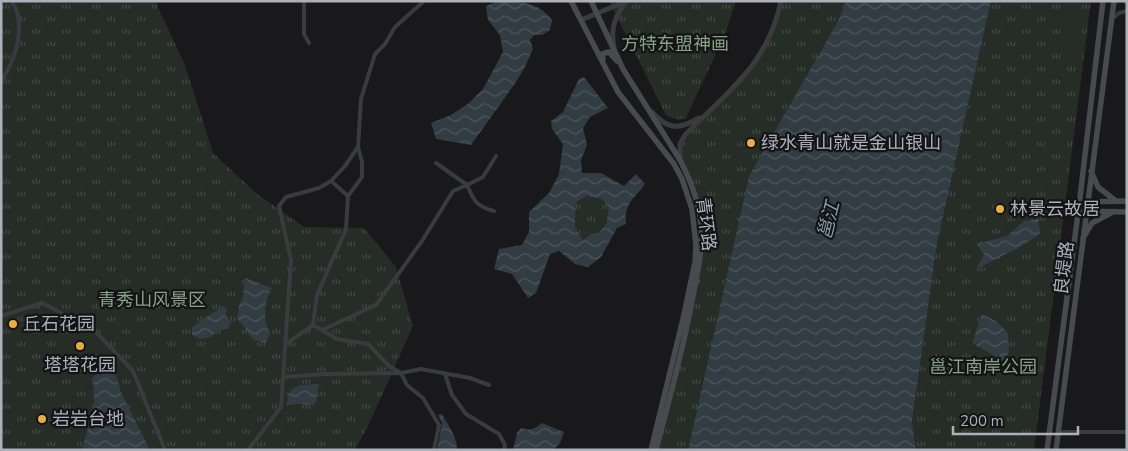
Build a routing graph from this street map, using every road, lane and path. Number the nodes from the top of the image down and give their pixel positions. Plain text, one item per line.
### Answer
1 (12, 1) edge
2 (304, 1) edge
3 (424, 1) edge
4 (571, 1) edge
5 (591, 1) edge
6 (626, 1) edge
7 (1103, 1) edge
8 (780, 2) edge
9 (1114, 3) edge
10 (1127, 12) edge
11 (596, 13) junction
12 (1112, 19) junction
13 (581, 20) junction
14 (309, 43) dead end
15 (616, 54) junction
16 (623, 69) junction
17 (608, 75) junction
18 (1, 82) edge
19 (643, 100) junction
20 (706, 114) junction
21 (358, 146) junction
22 (496, 156) dead end
23 (680, 160) junction
24 (436, 164) dead end
25 (1091, 170) junction
26 (331, 181) junction
27 (467, 185) junction
28 (348, 196) junction
29 (1087, 201) junction
30 (1116, 201) junction
31 (1127, 201) edge
32 (1079, 206) junction
33 (494, 211) dead end
34 (1086, 212) junction
35 (1112, 212) junction
36 (1127, 212) edge
37 (1082, 240) junction
38 (1, 316) edge
39 (313, 325) junction
40 (322, 330) junction
41 (286, 344) junction
42 (401, 373) junction
43 (445, 374) junction
44 (283, 378) junction
45 (489, 385) dead end
46 (1059, 432) junction
47 (1127, 432) edge
48 (164, 450) edge
49 (248, 450) edge
50 (434, 450) edge
51 (504, 450) edge
52 (651, 450) edge
53 (656, 450) edge
54 (1047, 450) edge
55 (1056, 450) edge

1 - 18 street
2 - 14 street
3 - 21 street
4 - 13 main road, 青环路
5 - 11 main road, 青环路
6 - 11 street
6 - 15 street
7 - 32 main road, 良堤路
8 - 20 street
9 - 12 main road, 良堤路
10 - 12 street
11 - 13 street
11 - 15 main road, 青环路
12 - 25 main road, 良堤路
13 - 17 main road, 青环路
15 - 16 main road, 青环路
16 - 17 main road
16 - 19 main road, 青环路
17 - 52 main road, 青环路
19 - 20 street
19 - 23 main road, 青环路
20 - 23 street
21 - 26 street
21 - 28 street
22 - 27 street
23 - 53 main road, 青环路
24 - 27 street
25 - 29 main road, 良堤路
25 - 30 main road
26 - 28 street
26 - 41 street
27 - 33 street
27 - 40 street
28 - 39 street
29 - 30 main road
29 - 32 main road
29 - 34 main road, 良堤路
30 - 31 main road
32 - 34 main road
32 - 54 main road, 良堤路
34 - 35 main road
34 - 37 main road, 良堤路
35 - 36 main road
35 - 37 main road
37 - 46 main road, 良堤路
38 - 48 street
39 - 40 street
39 - 41 street
40 - 42 street
41 - 44 street
42 - 43 street
42 - 44 street
42 - 50 street
43 - 45 street
43 - 51 street
44 - 49 street
46 - 47 street
46 - 55 main road, 良堤路

